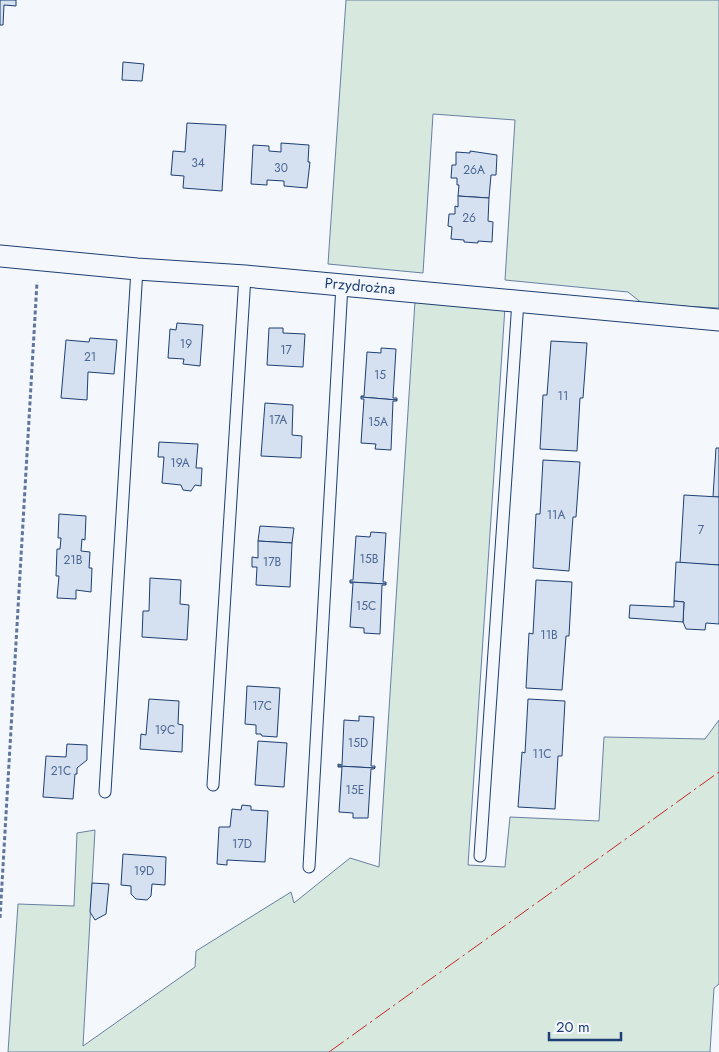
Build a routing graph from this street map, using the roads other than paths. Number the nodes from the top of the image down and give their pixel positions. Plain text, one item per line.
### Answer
1 (0, 256) edge
2 (137, 270) junction
3 (245, 276) junction
4 (342, 285) junction
5 (518, 301) junction
6 (719, 320) edge
7 (213, 785) dead end
8 (105, 792) dead end
9 (480, 856) dead end
10 (309, 866) dead end

1 - 2 street, Przydrożna
2 - 3 street, Przydrożna
2 - 8 lane
3 - 4 street, Przydrożna
3 - 7 lane
4 - 5 street, Przydrożna
4 - 10 lane
5 - 6 street, Przydrożna
5 - 9 lane

